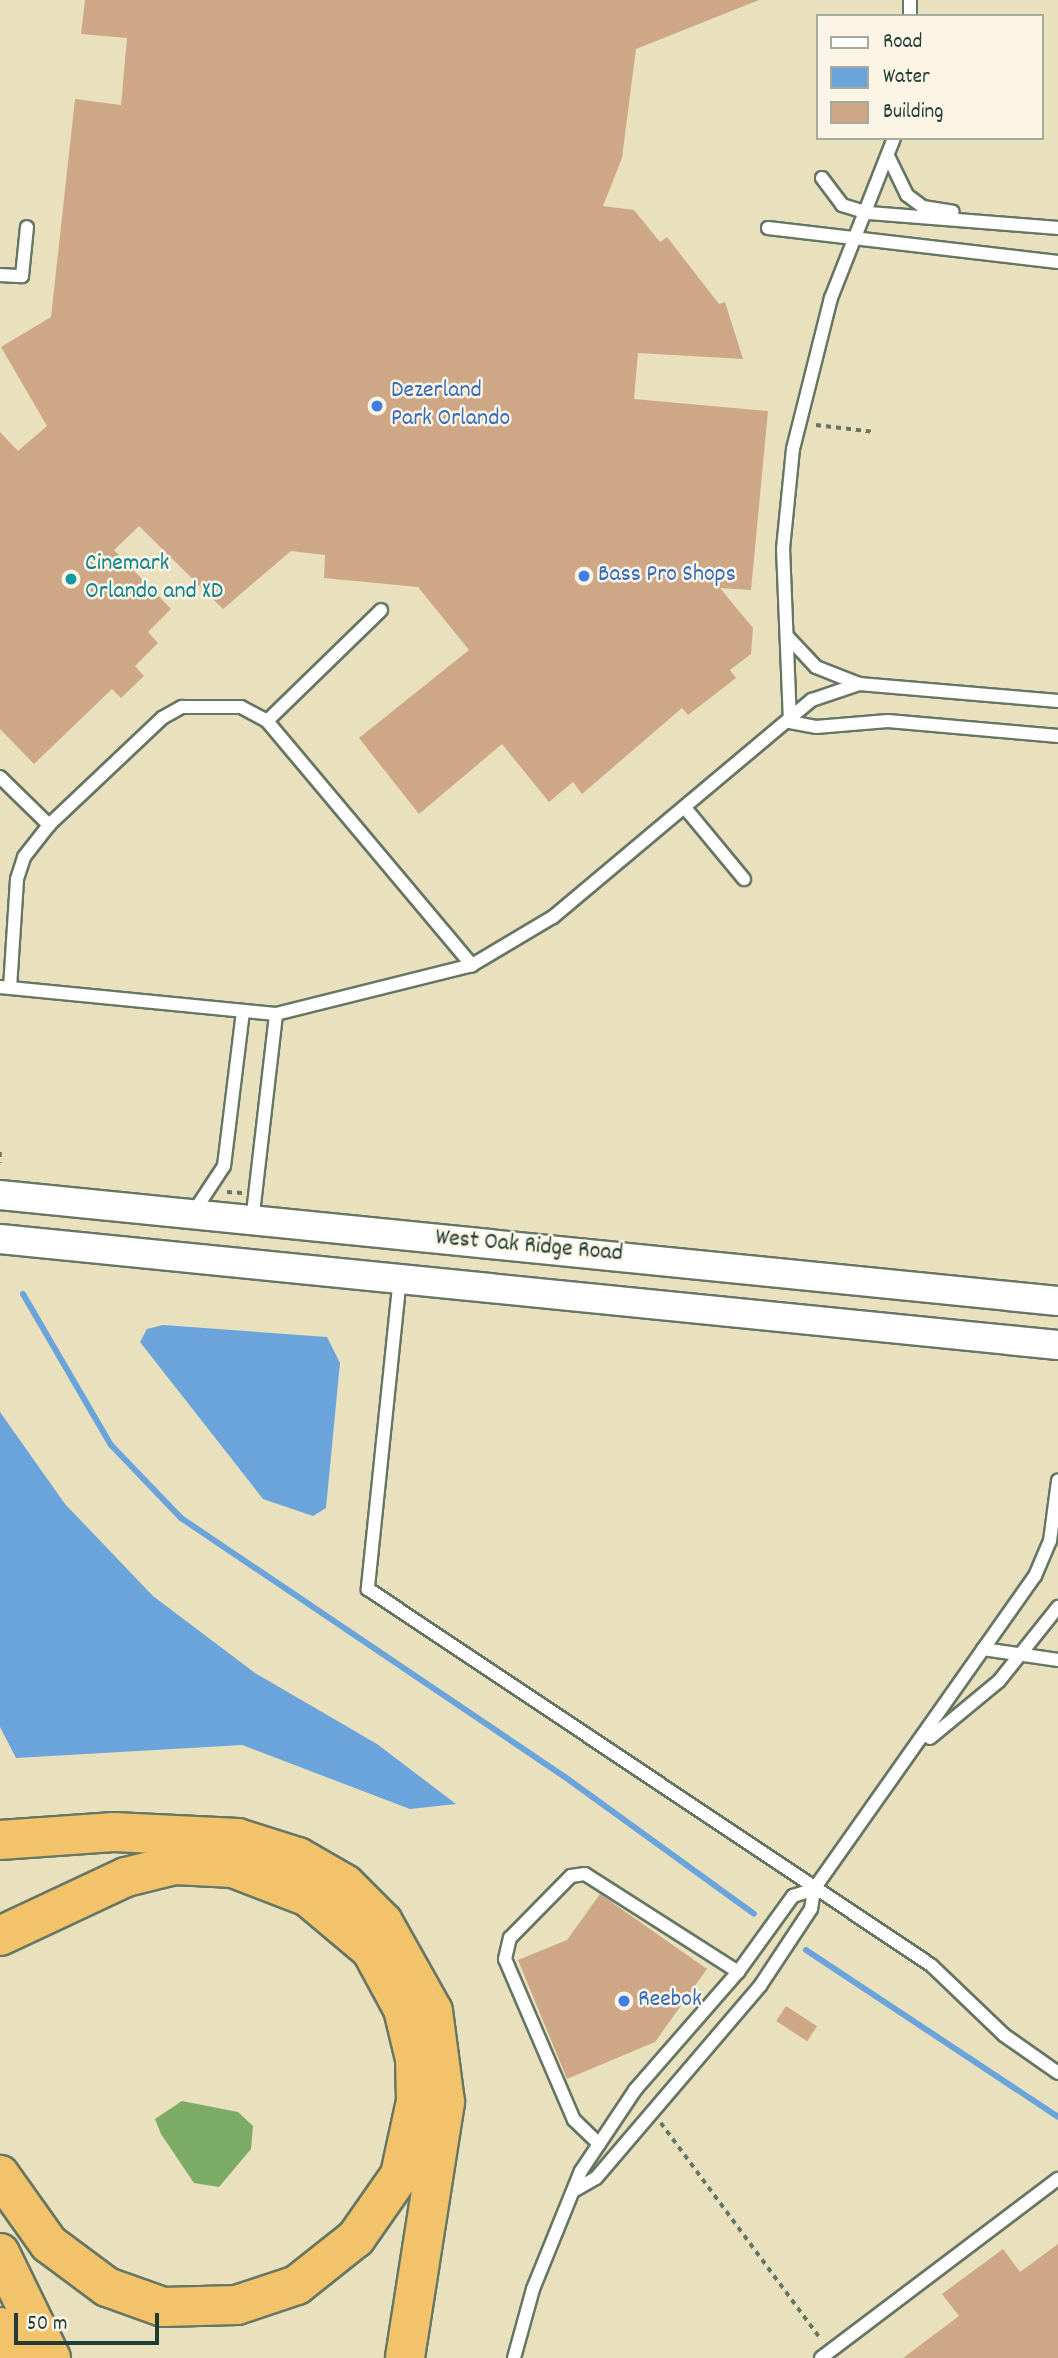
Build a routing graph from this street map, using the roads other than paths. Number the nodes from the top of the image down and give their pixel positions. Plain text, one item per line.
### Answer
1 (894, 140) edge
2 (889, 158) junction
3 (822, 178) dead end
4 (869, 213) junction
5 (983, 222) junction
6 (27, 227) dead end
7 (768, 228) dead end
8 (1058, 228) edge
9 (857, 239) junction
10 (1058, 262) edge
11 (0, 275) edge
12 (381, 610) dead end
13 (787, 636) junction
14 (859, 684) junction
15 (1058, 701) edge
16 (267, 721) junction
17 (790, 722) junction
18 (1058, 737) edge
19 (0, 777) edge
20 (686, 808) junction
21 (49, 825) junction
22 (744, 879) dead end
23 (472, 965) junction
24 (5, 987) edge
25 (243, 1011) junction
26 (276, 1014) junction
27 (0, 1195) edge
28 (191, 1215) junction
29 (252, 1222) junction
30 (0, 1239) edge
31 (184, 1258) junction
32 (400, 1276) junction
33 (1058, 1301) edge
34 (1058, 1345) edge
35 (1058, 1481) edge
36 (1058, 1607) edge
37 (983, 1649) junction
38 (1025, 1655) junction
39 (1058, 1660) edge
40 (922, 1745) junction
41 (0, 1840) edge
42 (814, 1889) junction
43 (0, 1936) edge
44 (738, 1972) junction
45 (1058, 2073) edge
46 (610, 2128) junction
47 (625, 2141) junction
48 (599, 2144) junction
49 (0, 2175) edge
50 (1058, 2179) edge
51 (575, 2190) junction
52 (0, 2253) edge
53 (0, 2328) edge
54 (15, 2358) edge
55 (51, 2358) edge
56 (405, 2358) edge
57 (514, 2358) edge
58 (821, 2358) edge

1 - 2 lane
2 - 4 lane
2 - 5 lane
3 - 4 lane
4 - 5 lane
4 - 9 lane
5 - 8 lane
6 - 11 lane
7 - 9 lane
9 - 10 lane
9 - 13 lane
12 - 16 lane
13 - 14 lane
13 - 17 lane
14 - 15 lane
14 - 17 lane
16 - 21 lane
16 - 23 lane
17 - 18 lane
17 - 20 lane
19 - 21 lane
20 - 22 lane
20 - 23 lane
21 - 24 lane
23 - 26 lane
24 - 25 lane
25 - 26 lane
25 - 28 lane
26 - 29 lane
27 - 28 street, West Oak Ridge Road
28 - 29 street, West Oak Ridge Road
29 - 31 street
29 - 33 street, West Oak Ridge Road
30 - 31 street, West Oak Ridge Road
31 - 32 street, West Oak Ridge Road
32 - 34 street, West Oak Ridge Road
32 - 42 lane
35 - 37 lane
36 - 38 lane
37 - 38 lane
37 - 40 lane
38 - 39 lane
38 - 40 lane
40 - 42 lane
41 - 56 highway
42 - 44 lane
42 - 45 lane
42 - 47 lane
43 - 49 highway
44 - 46 lane
44 - 48 lane
46 - 47 lane
46 - 48 lane
47 - 51 lane
48 - 51 lane
50 - 58 lane
51 - 57 lane
52 - 55 highway
53 - 54 highway

